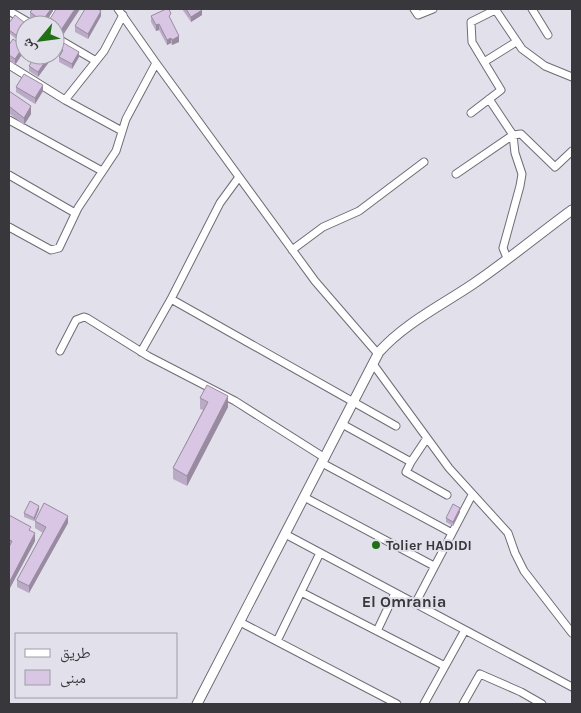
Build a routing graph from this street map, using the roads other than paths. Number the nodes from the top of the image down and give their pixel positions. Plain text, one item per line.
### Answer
1 (414, 9) edge
2 (434, 9) edge
3 (495, 9) edge
4 (532, 9) edge
5 (120, 12) edge
6 (548, 35) dead end
7 (516, 42) junction
8 (65, 43) edge
9 (96, 61) junction
10 (484, 62) junction
11 (156, 63) junction
12 (9, 65) edge
13 (572, 77) edge
14 (489, 99) junction
15 (65, 100) junction
16 (471, 113) dead end
17 (9, 120) edge
18 (122, 131) junction
19 (513, 135) junction
20 (572, 151) edge
21 (424, 162) dead end
22 (102, 170) junction
23 (456, 174) dead end
24 (9, 175) edge
25 (239, 176) junction
26 (572, 210) edge
27 (75, 213) junction
28 (9, 227) edge
29 (292, 250) junction
30 (507, 258) junction
31 (171, 299) junction
32 (60, 351) dead end
33 (141, 352) junction
34 (378, 354) junction
35 (373, 364) junction
36 (354, 402) junction
37 (342, 424) junction
38 (396, 426) dead end
39 (427, 438) junction
40 (324, 460) junction
41 (410, 462) junction
42 (447, 495) dead end
43 (472, 495) junction
44 (304, 497) junction
45 (452, 533) junction
46 (285, 534) junction
47 (320, 553) junction
48 (434, 566) junction
49 (301, 592) junction
50 (395, 593) junction
51 (415, 604) junction
52 (240, 622) junction
53 (465, 630) junction
54 (377, 631) junction
55 (572, 633) edge
56 (276, 641) junction
57 (445, 666) junction
58 (572, 686) edge
59 (466, 703) edge
60 (197, 704) edge
61 (397, 704) edge
62 (424, 704) edge
63 (542, 704) edge

1 - 2 street
3 - 7 street
3 - 10 street
4 - 6 street
5 - 9 street
5 - 11 street
7 - 10 street
7 - 13 street
8 - 9 street
9 - 15 street
10 - 14 street
11 - 18 street
11 - 25 street
12 - 15 street
14 - 16 street
14 - 19 street
15 - 18 street
17 - 22 street
18 - 22 street
19 - 20 street
19 - 23 street
19 - 30 street
21 - 29 street
22 - 27 street
24 - 27 street
25 - 29 street
25 - 31 street
26 - 30 street
27 - 28 street
29 - 34 street
30 - 34 street
31 - 33 street
31 - 36 street
32 - 33 street
33 - 40 street
34 - 35 street
35 - 36 street
35 - 39 street
36 - 37 street
36 - 38 street
37 - 40 street
37 - 41 street
39 - 41 street
39 - 43 street
40 - 44 street
40 - 45 street
41 - 42 street
43 - 45 street
43 - 55 street
44 - 46 street
44 - 48 street
45 - 48 street
46 - 47 street
46 - 52 street
47 - 49 street
47 - 50 street
48 - 51 street
49 - 54 street
49 - 56 street
50 - 51 street
50 - 54 street
51 - 53 street
52 - 56 street
52 - 60 street
53 - 57 street
53 - 58 street
54 - 57 street
56 - 61 street
57 - 62 street
59 - 63 street

